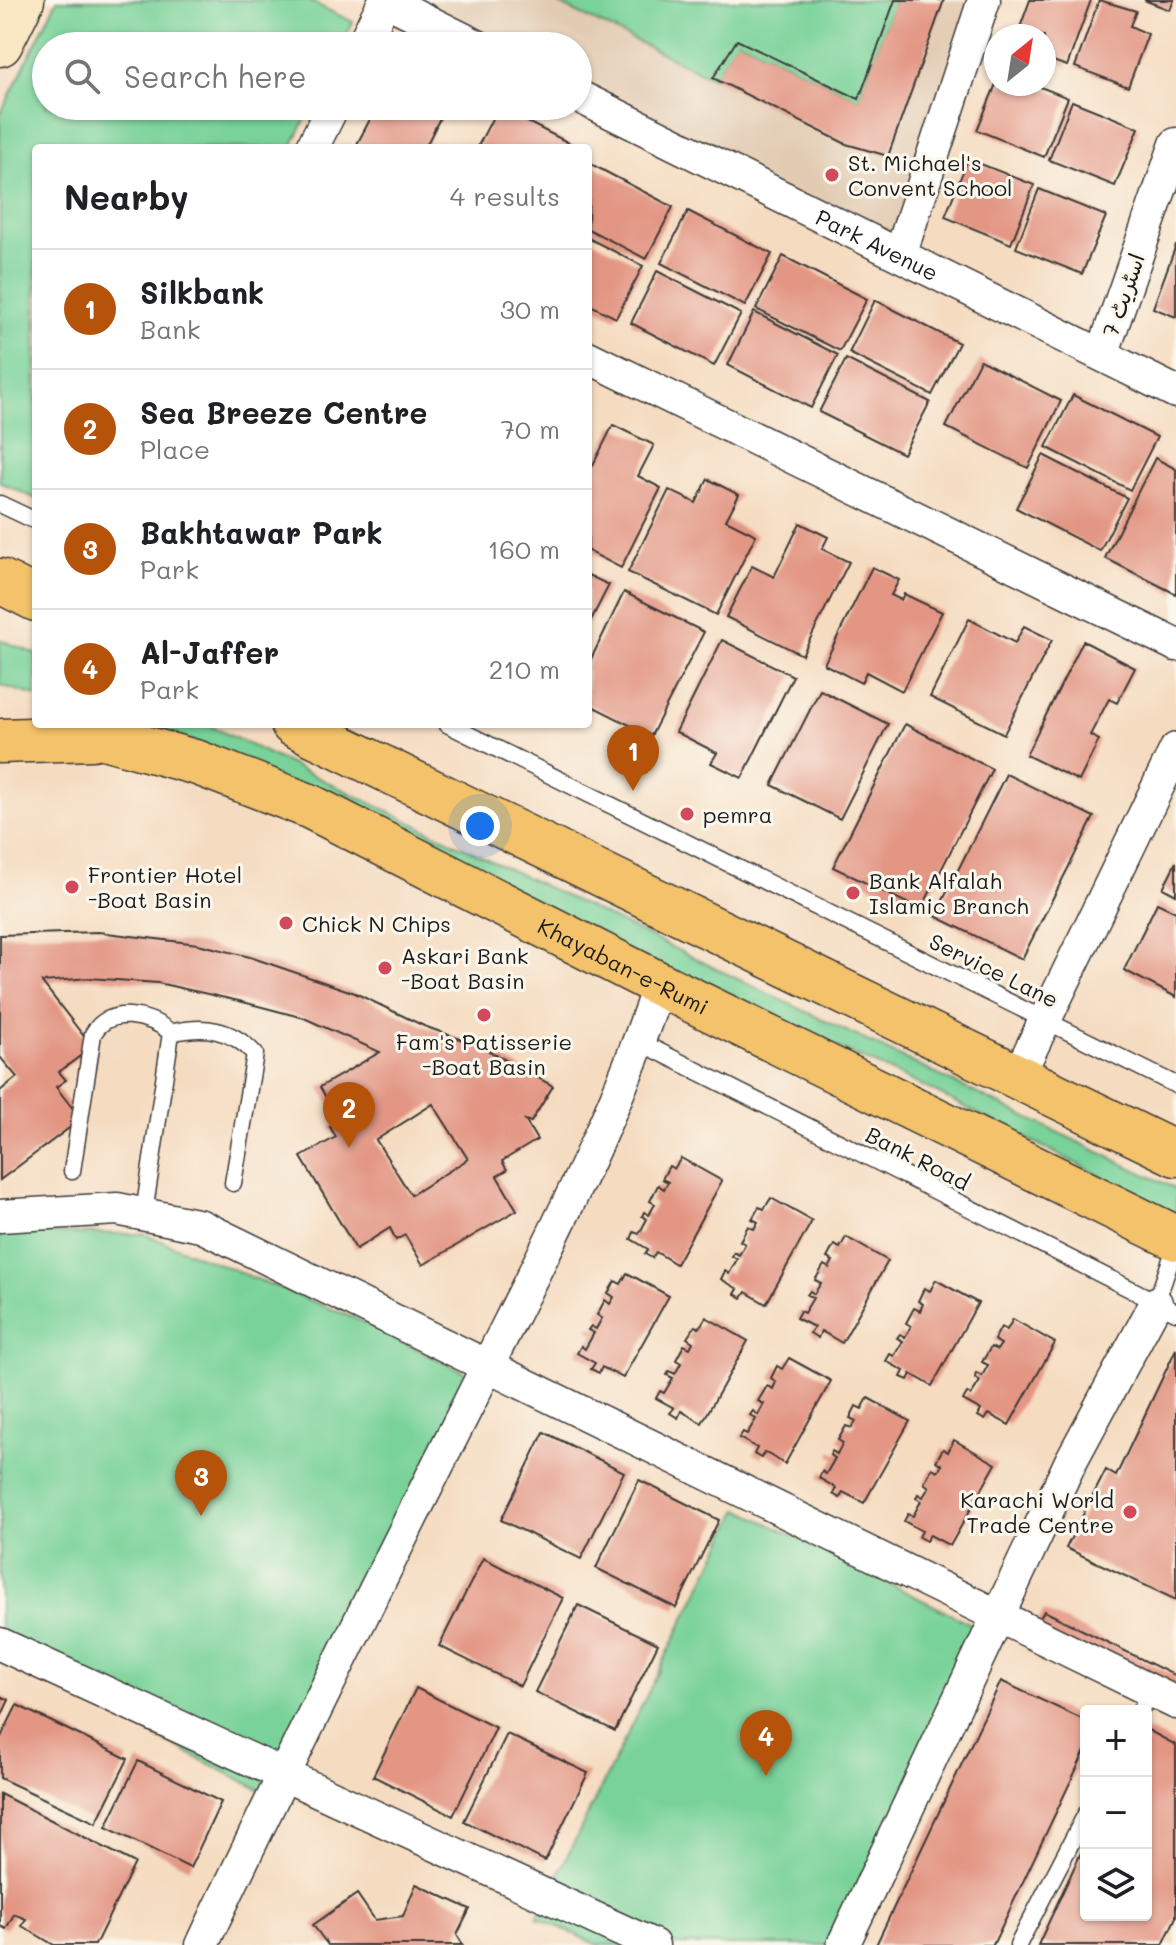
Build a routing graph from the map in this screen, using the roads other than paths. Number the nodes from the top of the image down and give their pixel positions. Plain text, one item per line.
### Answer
1 (22, 0) edge
2 (385, 0) edge
3 (984, 0) edge
4 (369, 32) edge
5 (449, 32) edge
6 (0, 44) edge
7 (592, 103) edge
8 (326, 120) edge
9 (314, 144) edge
10 (1176, 144) edge
11 (900, 255) junction
12 (1102, 355) junction
13 (592, 359) edge
14 (1176, 392) edge
15 (0, 504) edge
16 (32, 519) edge
17 (0, 581) edge
18 (32, 597) edge
19 (0, 606) edge
20 (32, 614) edge
21 (1176, 645) edge
22 (0, 710) edge
23 (32, 718) edge
24 (73, 728) edge
25 (301, 728) edge
26 (455, 728) edge
27 (110, 737) junction
28 (0, 741) edge
29 (1176, 749) edge
30 (659, 984) junction
31 (1046, 1020) junction
32 (171, 1033) junction
33 (640, 1042) junction
34 (1018, 1076) junction
35 (1176, 1085) edge
36 (1176, 1154) edge
37 (72, 1171) dead end
38 (233, 1183) dead end
39 (144, 1213) junction
40 (0, 1216) edge
41 (1176, 1238) edge
42 (1176, 1245) edge
43 (1166, 1307) edge
44 (487, 1365) junction
45 (998, 1617) junction
46 (0, 1644) edge
47 (1155, 1702) edge
48 (283, 1773) junction
49 (1080, 1826) edge
50 (202, 1945) edge
51 (653, 1945) edge
52 (843, 1945) edge
53 (1018, 1945) edge

1 - 6 street
2 - 4 street
2 - 5 street
3 - 11 street
7 - 11 street, Park Avenue
8 - 9 street
10 - 12 street, اسٹریٹ 7
11 - 12 street, Park Avenue
12 - 14 street, Park Avenue
13 - 21 street
15 - 16 lane
17 - 18 main road
19 - 20 main road
22 - 23 main road
24 - 27 main road, Khayaban-e-Rumi
25 - 34 main road
26 - 31 lane, Service Lane
27 - 28 main road
27 - 30 main road, Khayaban-e-Rumi
29 - 31 street
30 - 33 street
30 - 41 main road, Khayaban-e-Rumi
31 - 34 street
31 - 35 lane, Service Lane
32 - 37 lane
32 - 38 lane
32 - 39 lane
33 - 43 lane, Bank Road
33 - 44 street
34 - 36 main road
39 - 40 street
39 - 44 street
42 - 43 lane
43 - 45 street
44 - 45 street
44 - 48 street
45 - 47 street
45 - 52 street
46 - 48 street
48 - 50 street
48 - 51 street
49 - 53 lane

